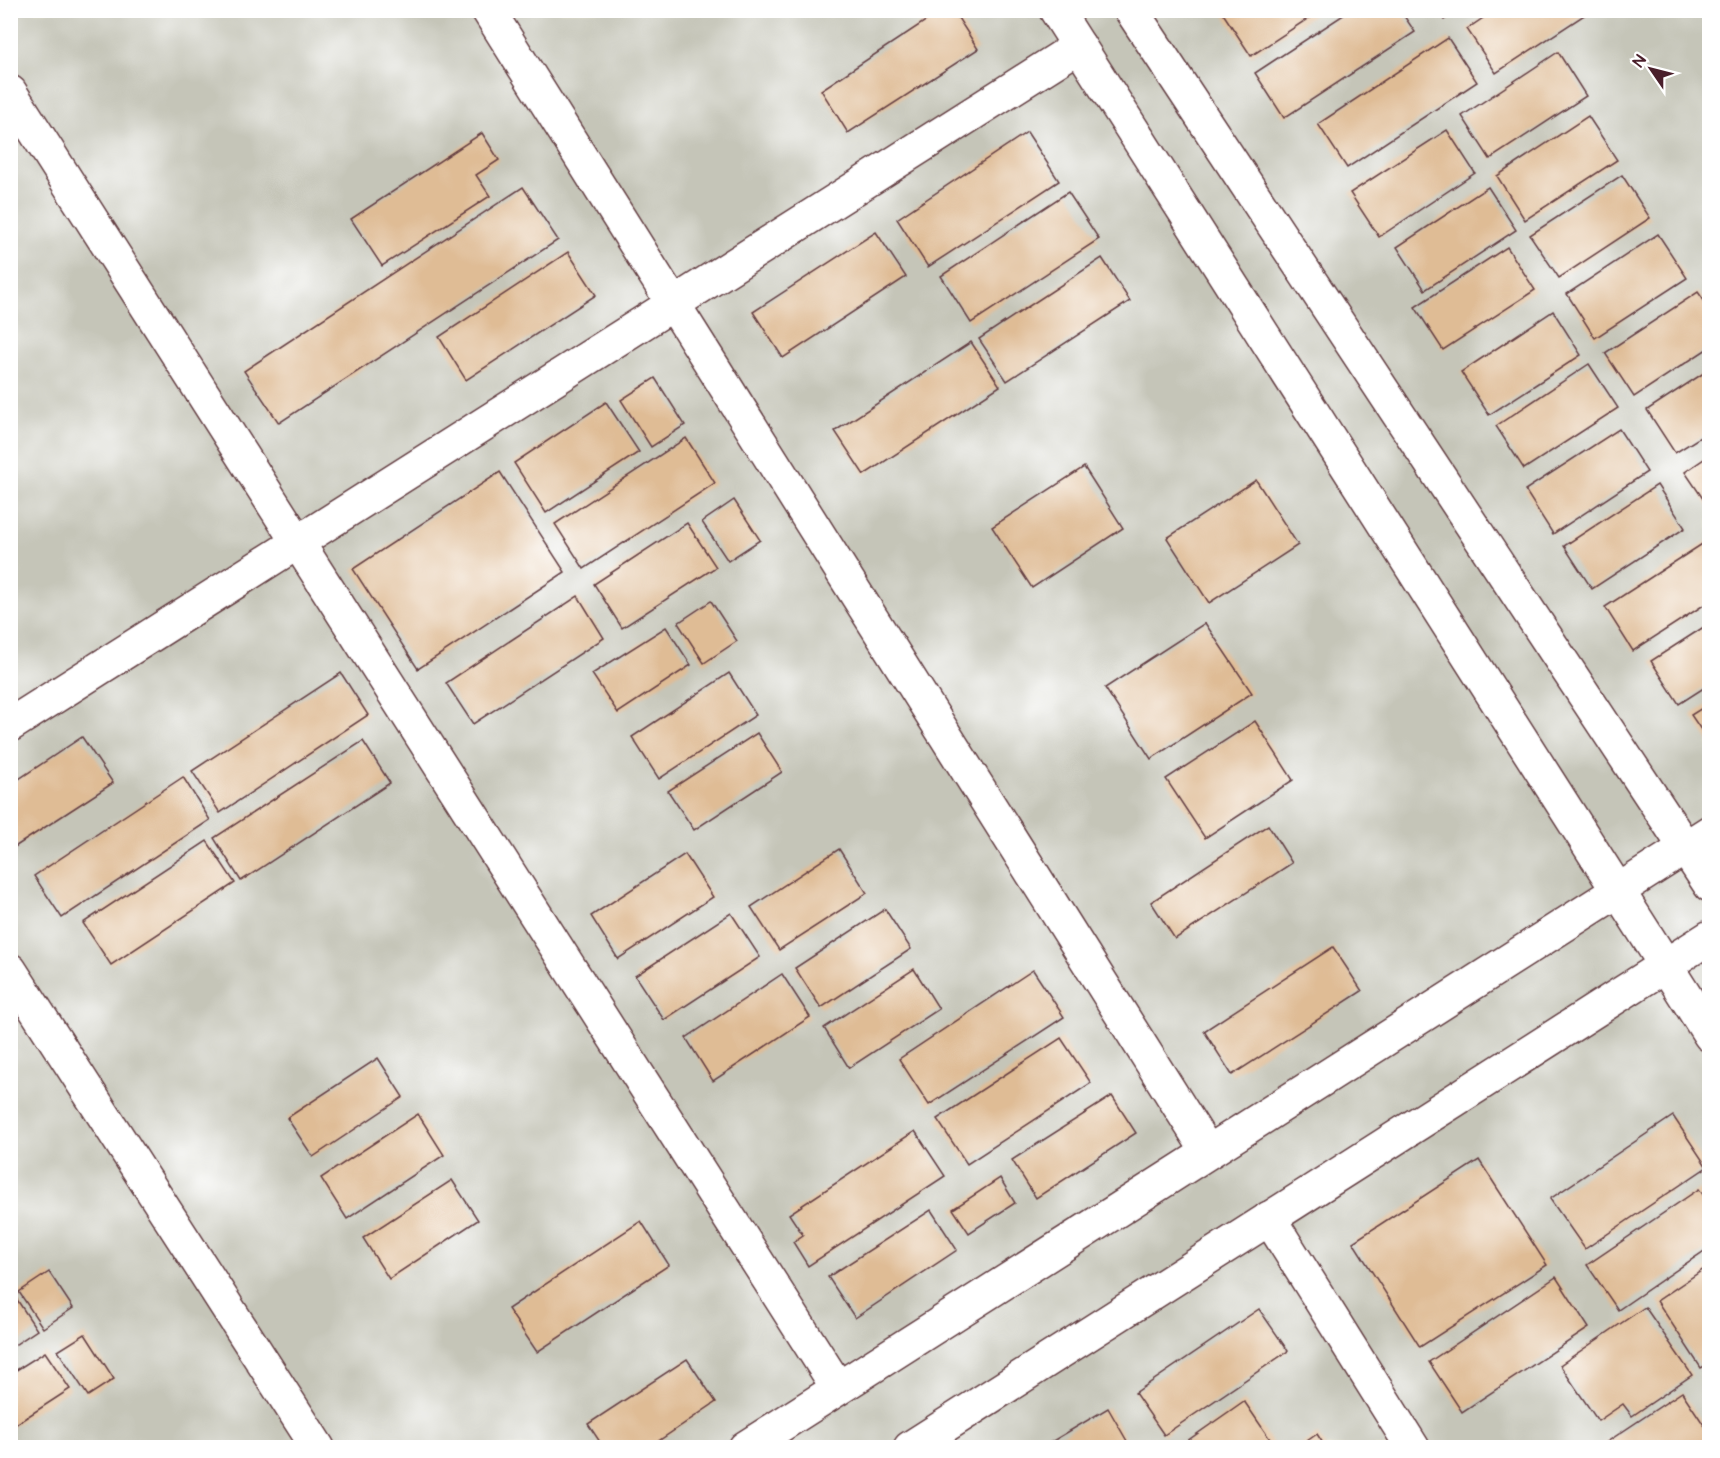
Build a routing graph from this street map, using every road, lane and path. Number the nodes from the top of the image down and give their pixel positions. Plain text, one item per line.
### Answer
1 (488, 10) edge
2 (1056, 10) edge
3 (1132, 11) edge
4 (1080, 46) junction
5 (10, 92) edge
6 (672, 305) junction
7 (298, 544) junction
8 (10, 725) edge
9 (1697, 840) edge
10 (1710, 885) edge
11 (1617, 891) junction
12 (1710, 937) edge
13 (1665, 966) junction
14 (10, 970) edge
15 (1710, 1035) edge
16 (1208, 1152) junction
17 (1269, 1218) junction
18 (838, 1388) junction
19 (318, 1448) edge
20 (745, 1448) edge
21 (910, 1448) edge
22 (1413, 1448) edge

1 - 6 street
2 - 4 street
3 - 9 street
4 - 6 street
4 - 11 street
5 - 7 street
6 - 7 street
6 - 16 street
7 - 8 street
7 - 18 street
9 - 10 street
9 - 11 street
11 - 13 street
11 - 16 street
12 - 13 street
13 - 15 street
13 - 17 street
14 - 19 street
16 - 18 street
17 - 21 street
17 - 22 street
18 - 20 street

